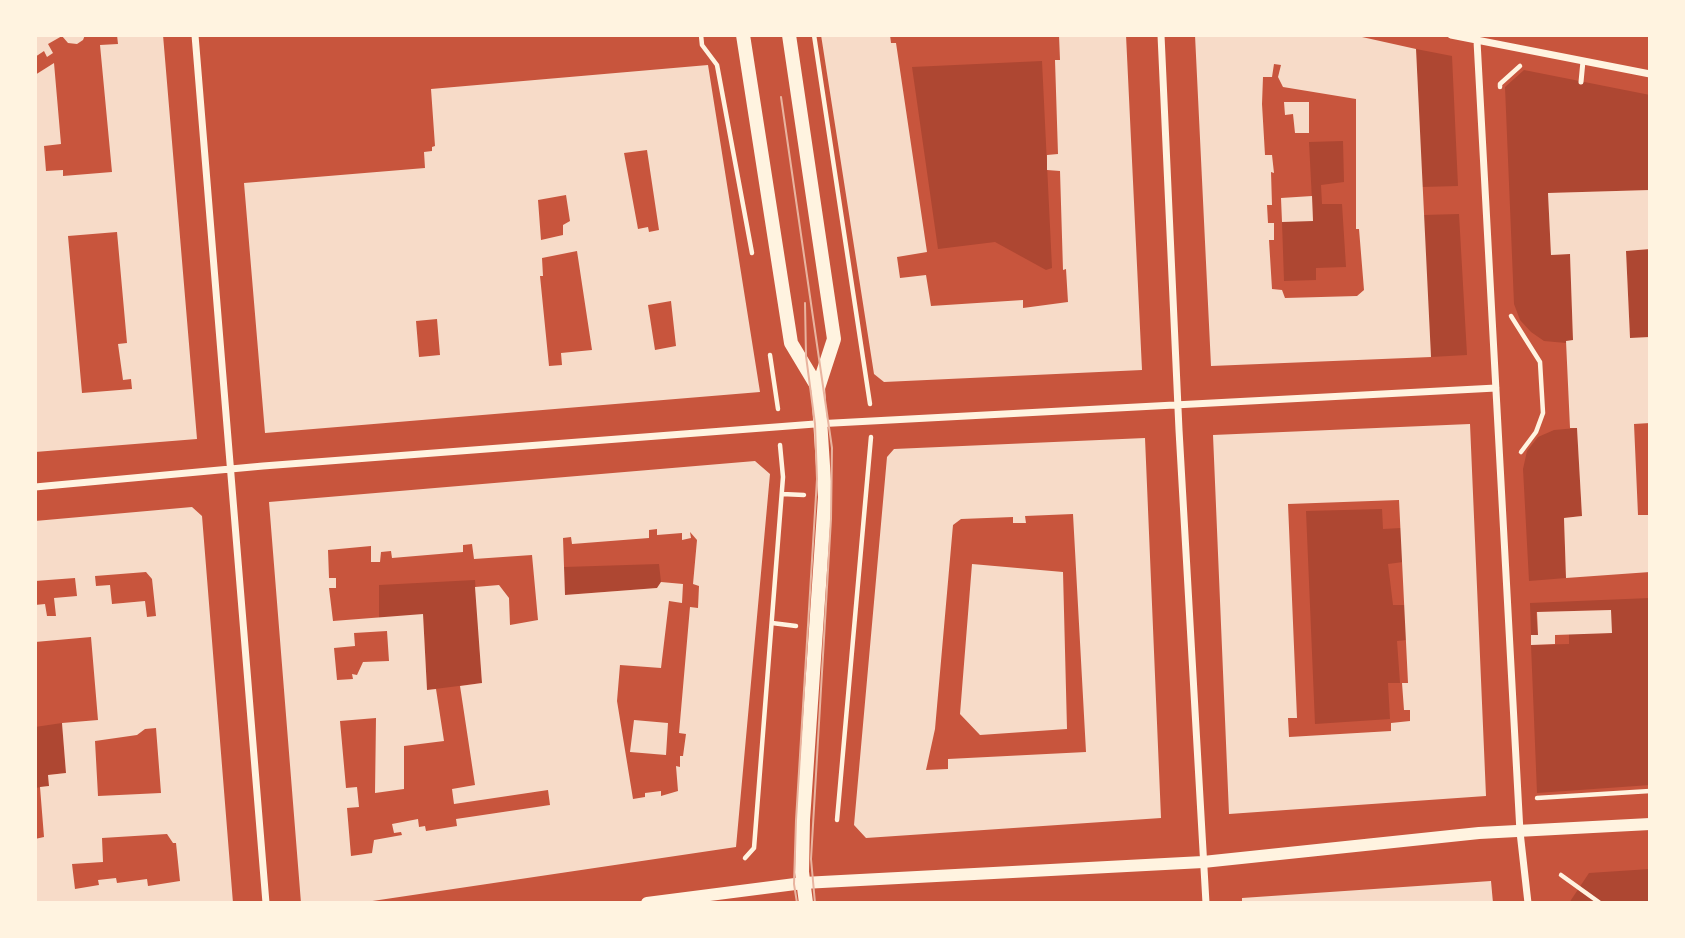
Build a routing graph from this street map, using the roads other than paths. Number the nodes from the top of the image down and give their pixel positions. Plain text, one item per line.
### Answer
1 (195, 35) edge
2 (743, 35) edge
3 (789, 35) edge
4 (1161, 35) edge
5 (1451, 35) edge
6 (1477, 41) junction
7 (1583, 61) junction
8 (1650, 74) edge
9 (1581, 82) dead end
10 (818, 388) junction
11 (1496, 388) junction
12 (1178, 403) junction
13 (821, 424) junction
14 (231, 470) junction
15 (35, 487) edge
16 (1650, 824) edge
17 (1520, 832) junction
18 (1203, 862) junction
19 (803, 883) junction
20 (266, 903) edge
21 (647, 903) edge
22 (806, 903) edge
23 (1206, 903) edge
24 (1528, 903) edge

1 - 14 street
2 - 10 main road
3 - 10 main road
4 - 12 street
5 - 6 street
6 - 7 street
6 - 11 street
7 - 8 street
7 - 9 lane
10 - 13 main road
11 - 12 street
11 - 17 street
12 - 13 street
12 - 18 street
13 - 14 street
13 - 19 main road
14 - 15 street
14 - 20 street
16 - 17 street
17 - 18 street
17 - 24 street
18 - 19 street
18 - 23 street
19 - 21 street
19 - 22 main road

